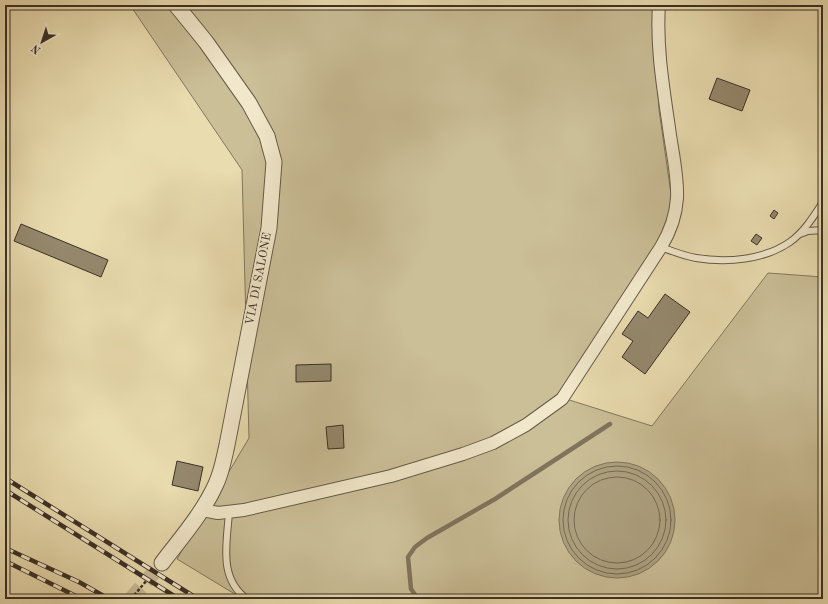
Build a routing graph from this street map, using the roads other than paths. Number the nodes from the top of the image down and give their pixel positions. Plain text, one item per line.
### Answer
1 (176, 5) edge
2 (659, 5) edge
3 (823, 202) edge
4 (823, 230) edge
5 (797, 236) junction
6 (661, 247) junction
7 (202, 510) junction
8 (229, 512) junction
9 (162, 563) tunnel mouth
10 (247, 599) edge

1 - 7 street, VIA DI SALONE
2 - 6 street
3 - 5 lane
4 - 5 lane
5 - 6 lane
6 - 8 street
7 - 8 street
7 - 9 street, VIA DI SALONE
8 - 10 lane

